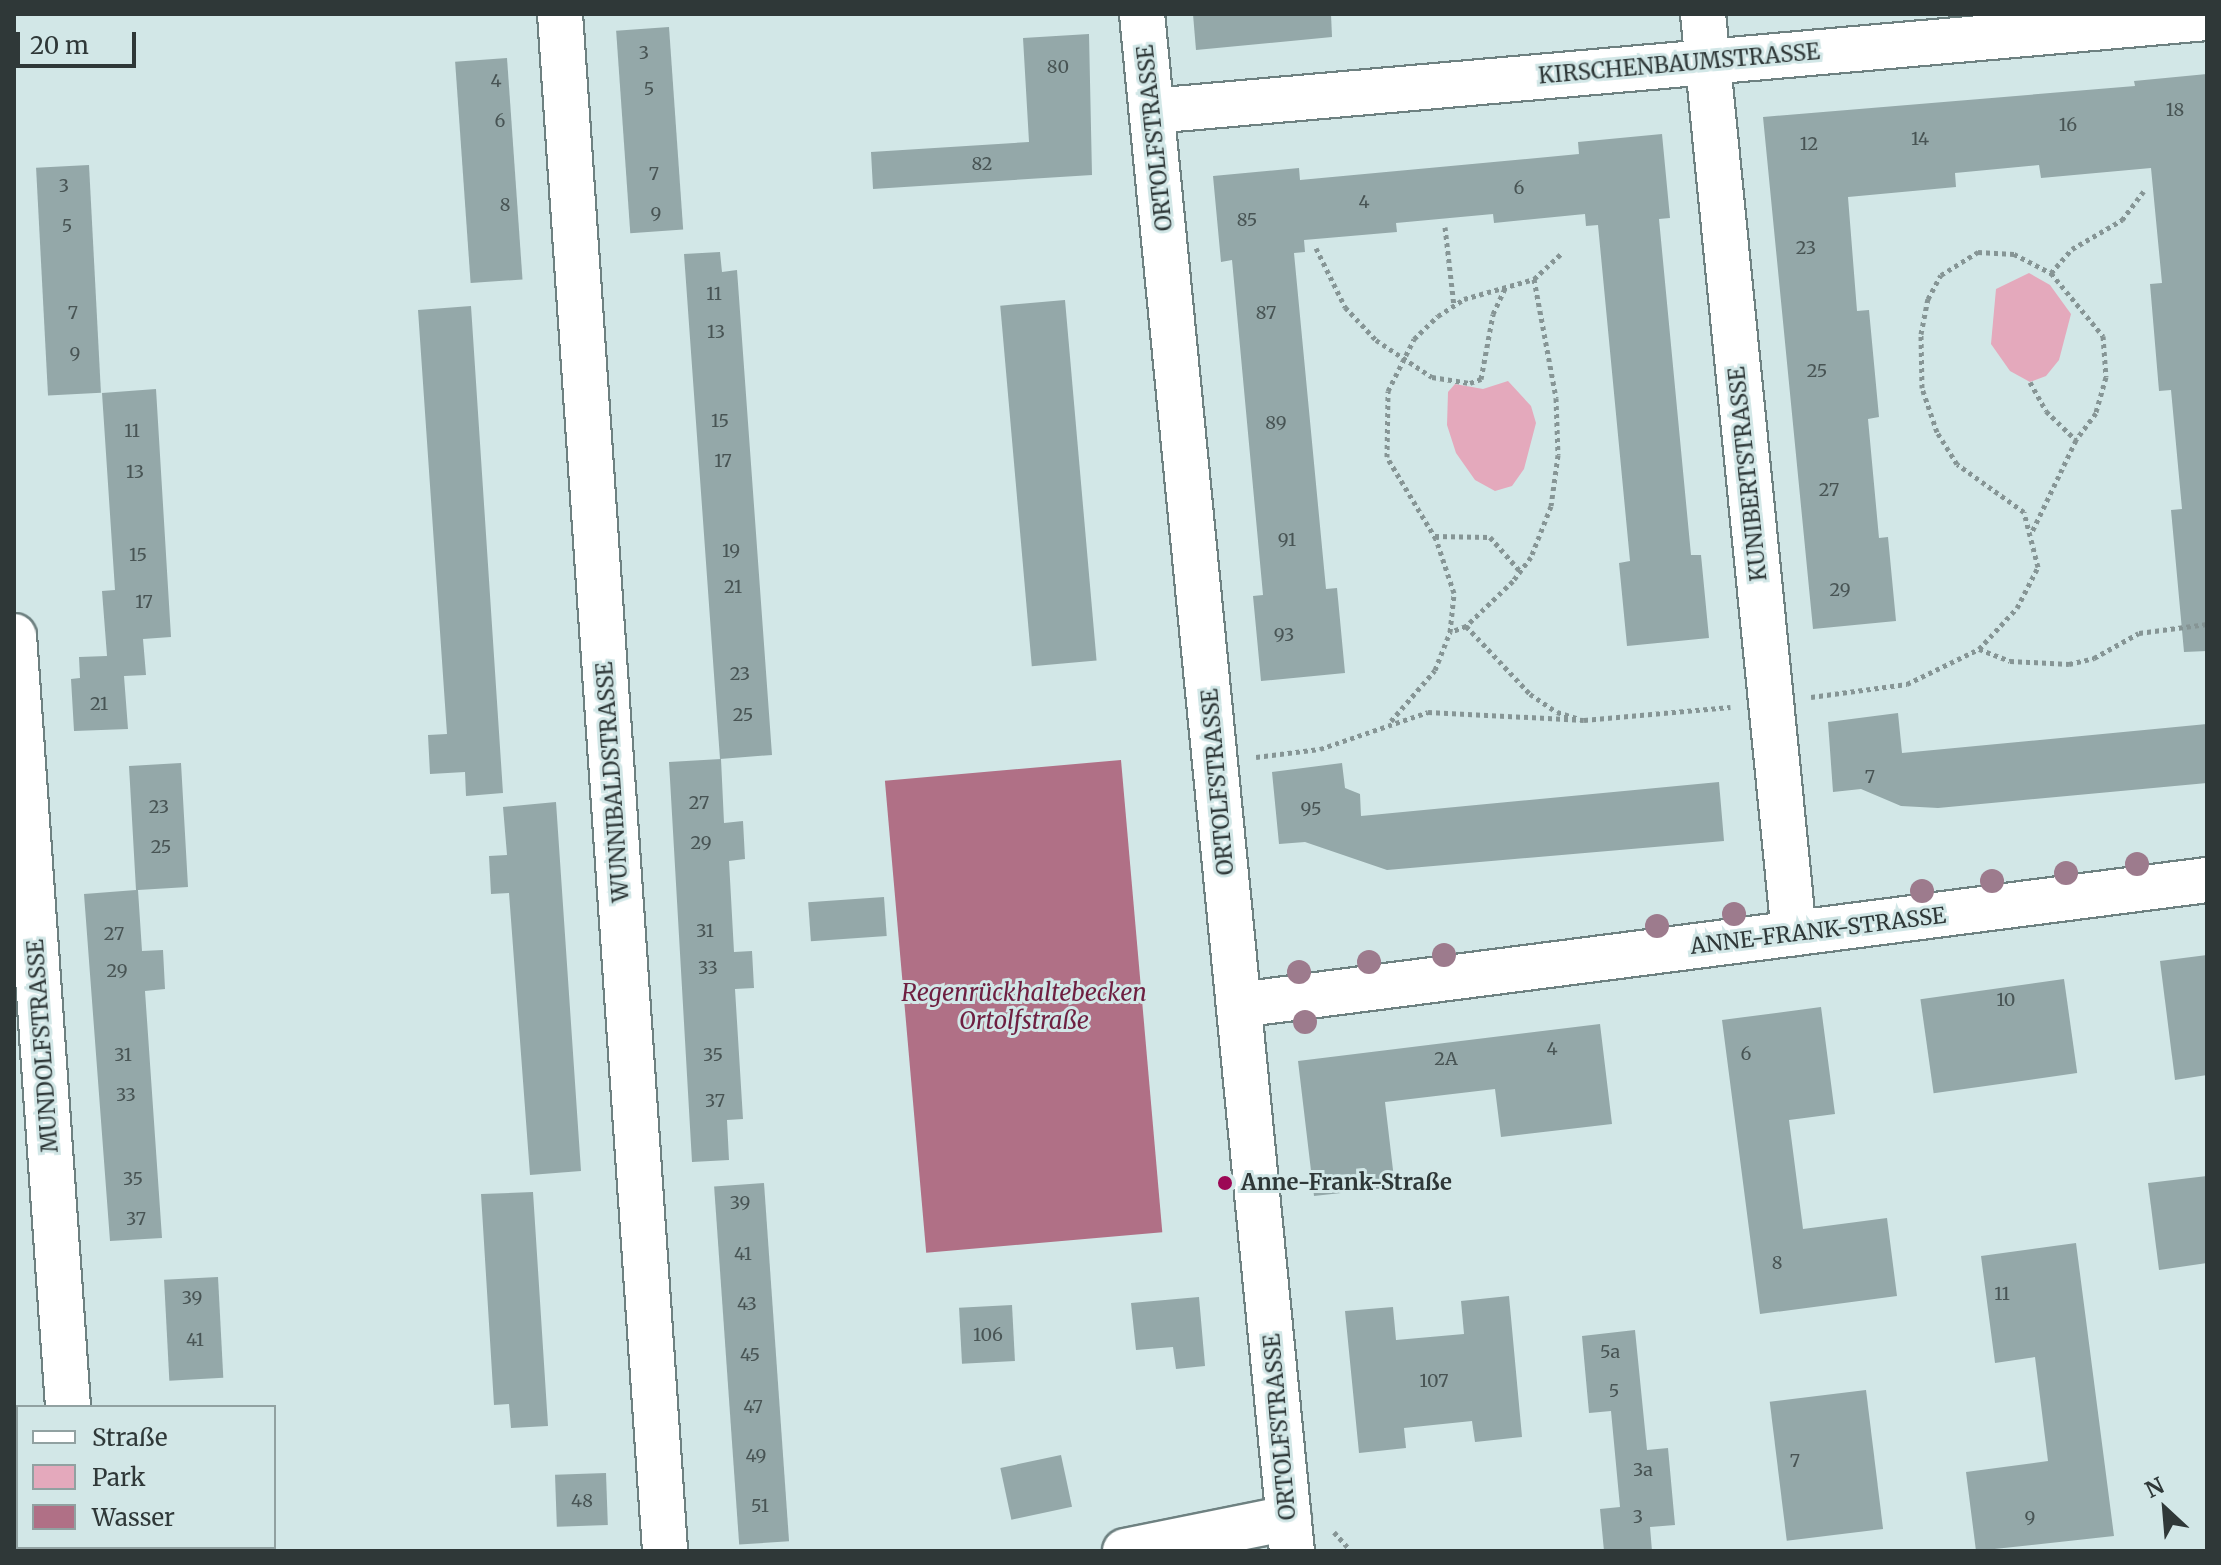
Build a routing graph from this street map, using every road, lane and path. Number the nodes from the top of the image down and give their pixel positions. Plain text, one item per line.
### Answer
1 (560, 14) edge
2 (1142, 14) edge
3 (1703, 14) edge
4 (2207, 18) edge
5 (1707, 62) junction
6 (1152, 111) junction
7 (2144, 191) dead end
8 (1445, 227) dead end
9 (1316, 248) dead end
10 (1562, 253) dead end
11 (2051, 273) junction
12 (1534, 279) junction
13 (1506, 286) junction
14 (1454, 306) junction
15 (1401, 358) junction
16 (2030, 382) dead end
17 (2076, 440) junction
18 (2031, 534) junction
19 (1434, 536) junction
20 (1520, 571) junction
21 (1466, 626) junction
22 (1450, 632) junction
23 (14, 636) edge
24 (1979, 649) dead end
25 (1584, 720) dead end
26 (1390, 722) dead end
27 (2207, 880) edge
28 (1794, 934) junction
29 (1239, 1005) junction
30 (68, 1405) edge
31 (1290, 1534) edge
32 (665, 1551) edge
33 (1125, 1551) edge

1 - 32 street, WUNNIBALDSTRASSE
2 - 6 street, ORTOLFSTRASSE
3 - 5 street, KUNIBERTSTRASSE
4 - 5 street, KIRSCHENBAUMSTRASSE
5 - 6 street, KIRSCHENBAUMSTRASSE
5 - 28 street, KUNIBERTSTRASSE
6 - 29 street, ORTOLFSTRASSE
7 - 11 path
8 - 14 path
9 - 15 path
10 - 12 path
11 - 17 path
11 - 18 path
12 - 13 path
12 - 20 path
13 - 14 path
13 - 15 path
14 - 15 path
15 - 19 path
16 - 17 path
17 - 18 path
18 - 24 path
19 - 20 path
19 - 22 path
20 - 21 path
21 - 22 path
21 - 25 path
22 - 26 path
23 - 30 street, MUNDOLFSTRASSE
27 - 28 street, ANNE-FRANK-STRASSE
28 - 29 street, ANNE-FRANK-STRASSE
29 - 31 street, ORTOLFSTRASSE
31 - 33 street

